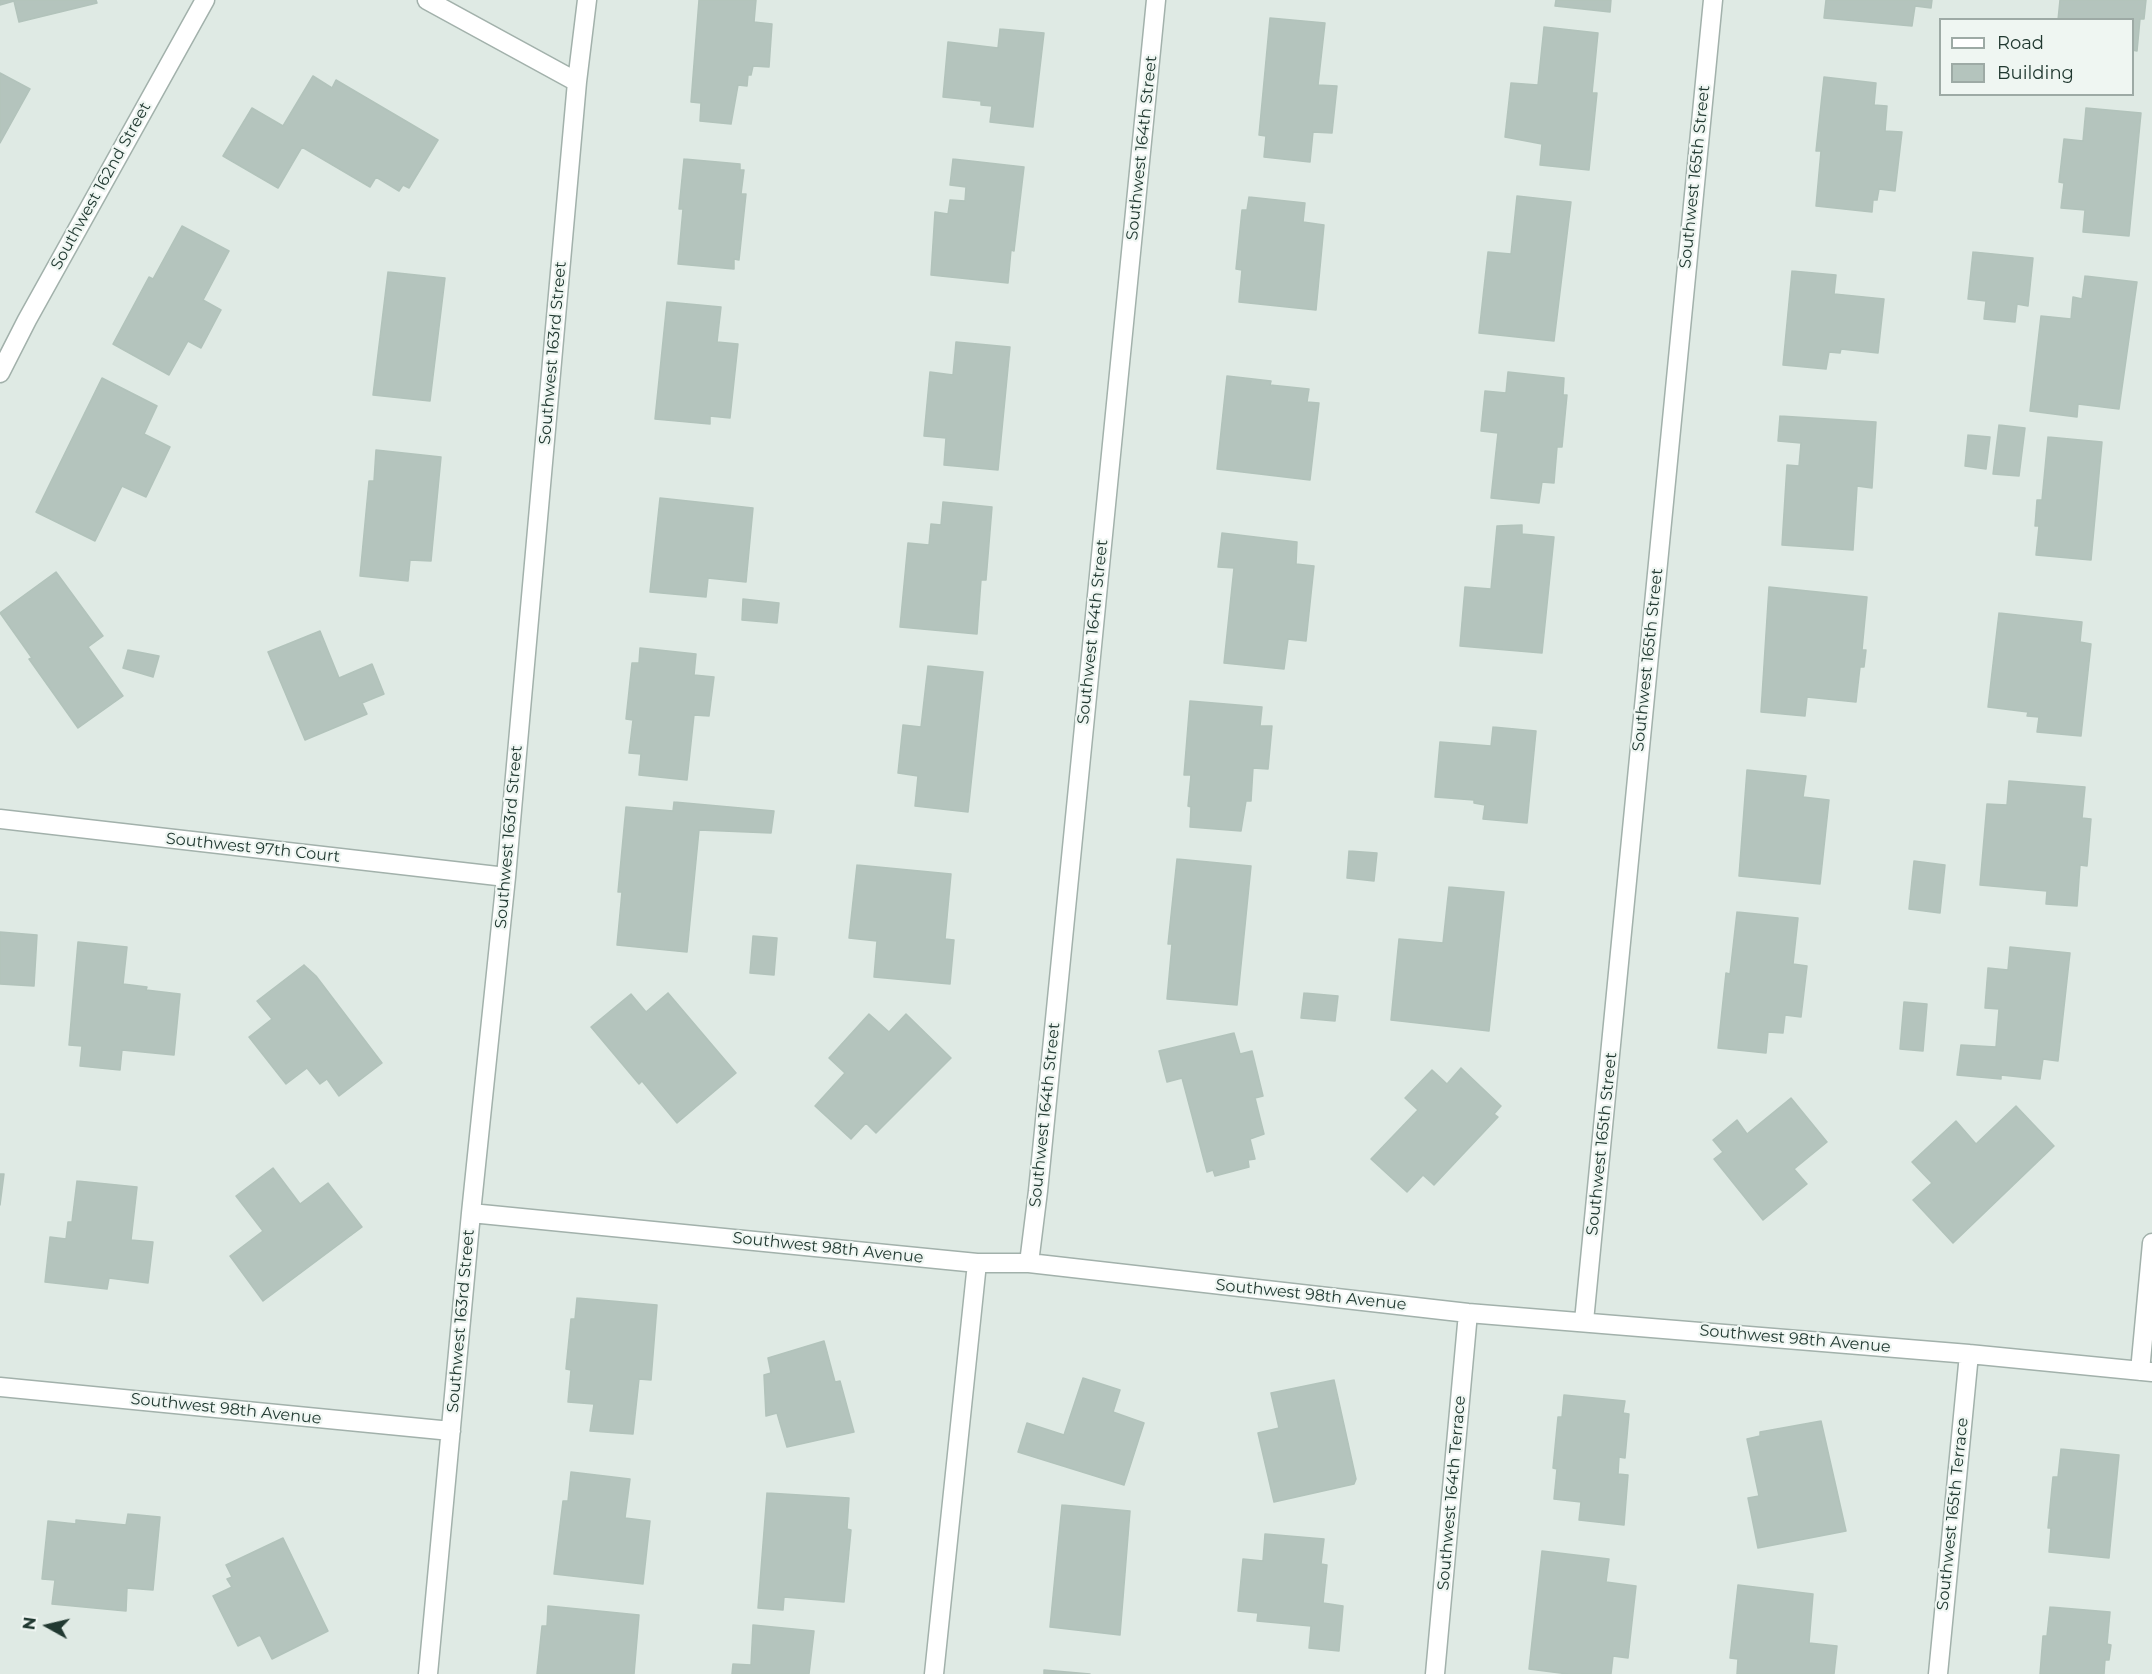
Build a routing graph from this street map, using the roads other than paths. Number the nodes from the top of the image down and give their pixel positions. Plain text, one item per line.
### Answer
1 (205, 0) edge
2 (427, 0) edge
3 (587, 0) edge
4 (1156, 0) edge
5 (1713, 0) edge
6 (577, 82) junction
7 (0, 373) edge
8 (0, 819) edge
9 (506, 877) junction
10 (471, 1214) junction
11 (2152, 1243) edge
12 (977, 1263) junction
13 (1029, 1263) junction
14 (1468, 1312) junction
15 (1584, 1321) junction
16 (1969, 1354) junction
17 (2146, 1371) edge
18 (0, 1387) edge
19 (451, 1431) junction
20 (428, 1674) edge
21 (934, 1674) edge
22 (1435, 1674) edge
23 (1938, 1674) edge

1 - 7 street, Southwest 162nd Street
2 - 6 street
3 - 6 street, Southwest 163rd Street
4 - 13 street, Southwest 164th Street
5 - 15 street, Southwest 165th Street
6 - 9 street, Southwest 163rd Street
8 - 9 street, Southwest 97th Court
9 - 10 street, Southwest 163rd Street
10 - 12 street, Southwest 98th Avenue
10 - 19 street, Southwest 163rd Street
11 - 17 street
12 - 13 street, Southwest 98th Avenue
12 - 21 street
13 - 14 street, Southwest 98th Avenue
14 - 15 street, Southwest 98th Avenue
14 - 22 street, Southwest 164th Terrace
15 - 16 street, Southwest 98th Avenue
16 - 17 street, Southwest 98th Avenue
16 - 23 street, Southwest 165th Terrace
18 - 19 street, Southwest 98th Avenue
19 - 20 street, Southwest 163rd Street

